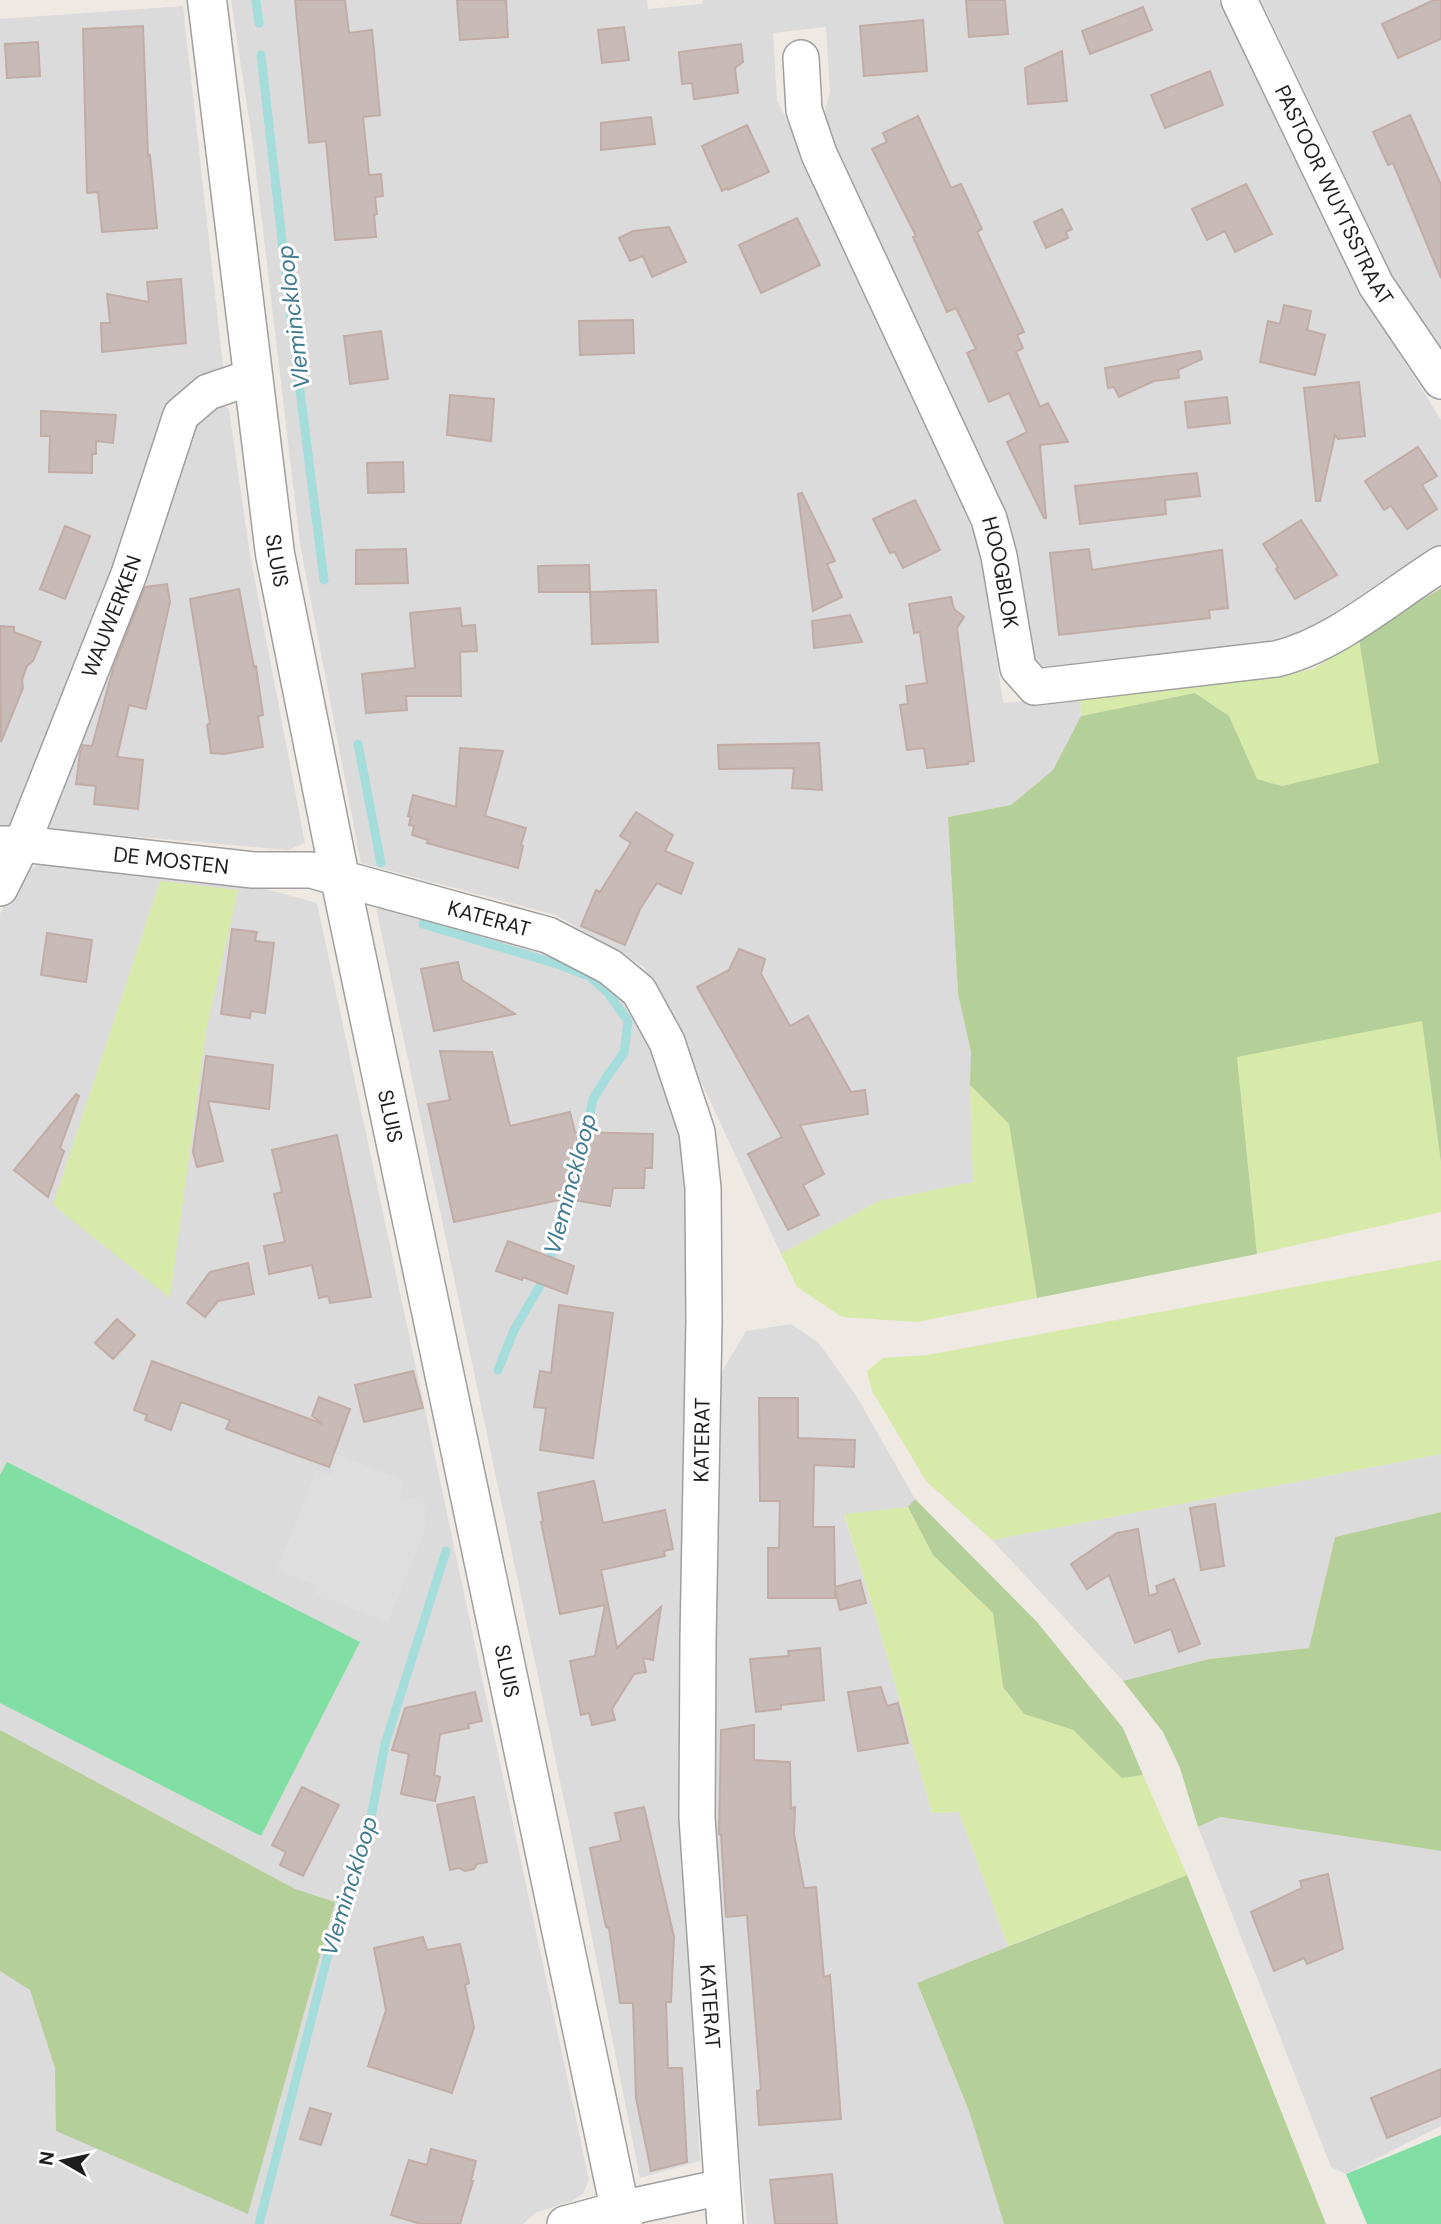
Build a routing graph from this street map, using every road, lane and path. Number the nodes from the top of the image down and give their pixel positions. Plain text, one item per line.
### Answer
1 (207, 0) edge
2 (1239, 0) edge
3 (801, 58) dead end
4 (252, 377) junction
5 (1441, 382) edge
6 (1441, 564) edge
7 (11, 844) edge
8 (340, 878) junction
9 (0, 888) edge
10 (722, 2187) junction
11 (621, 2217) edge
12 (565, 2224) edge
13 (725, 2224) edge

1 - 4 street, SLUIS
2 - 5 street, PASTOOR WUYTSSTRAAT
3 - 6 street, HOOGBLOK
4 - 7 street, WAUWERKEN
4 - 8 street, SLUIS
7 - 8 street, DE MOSTEN
7 - 9 street, WAUWERKEN
8 - 10 street, KATERAT
8 - 11 street, SLUIS
10 - 11 street
10 - 13 street, KATERAT
11 - 12 street

